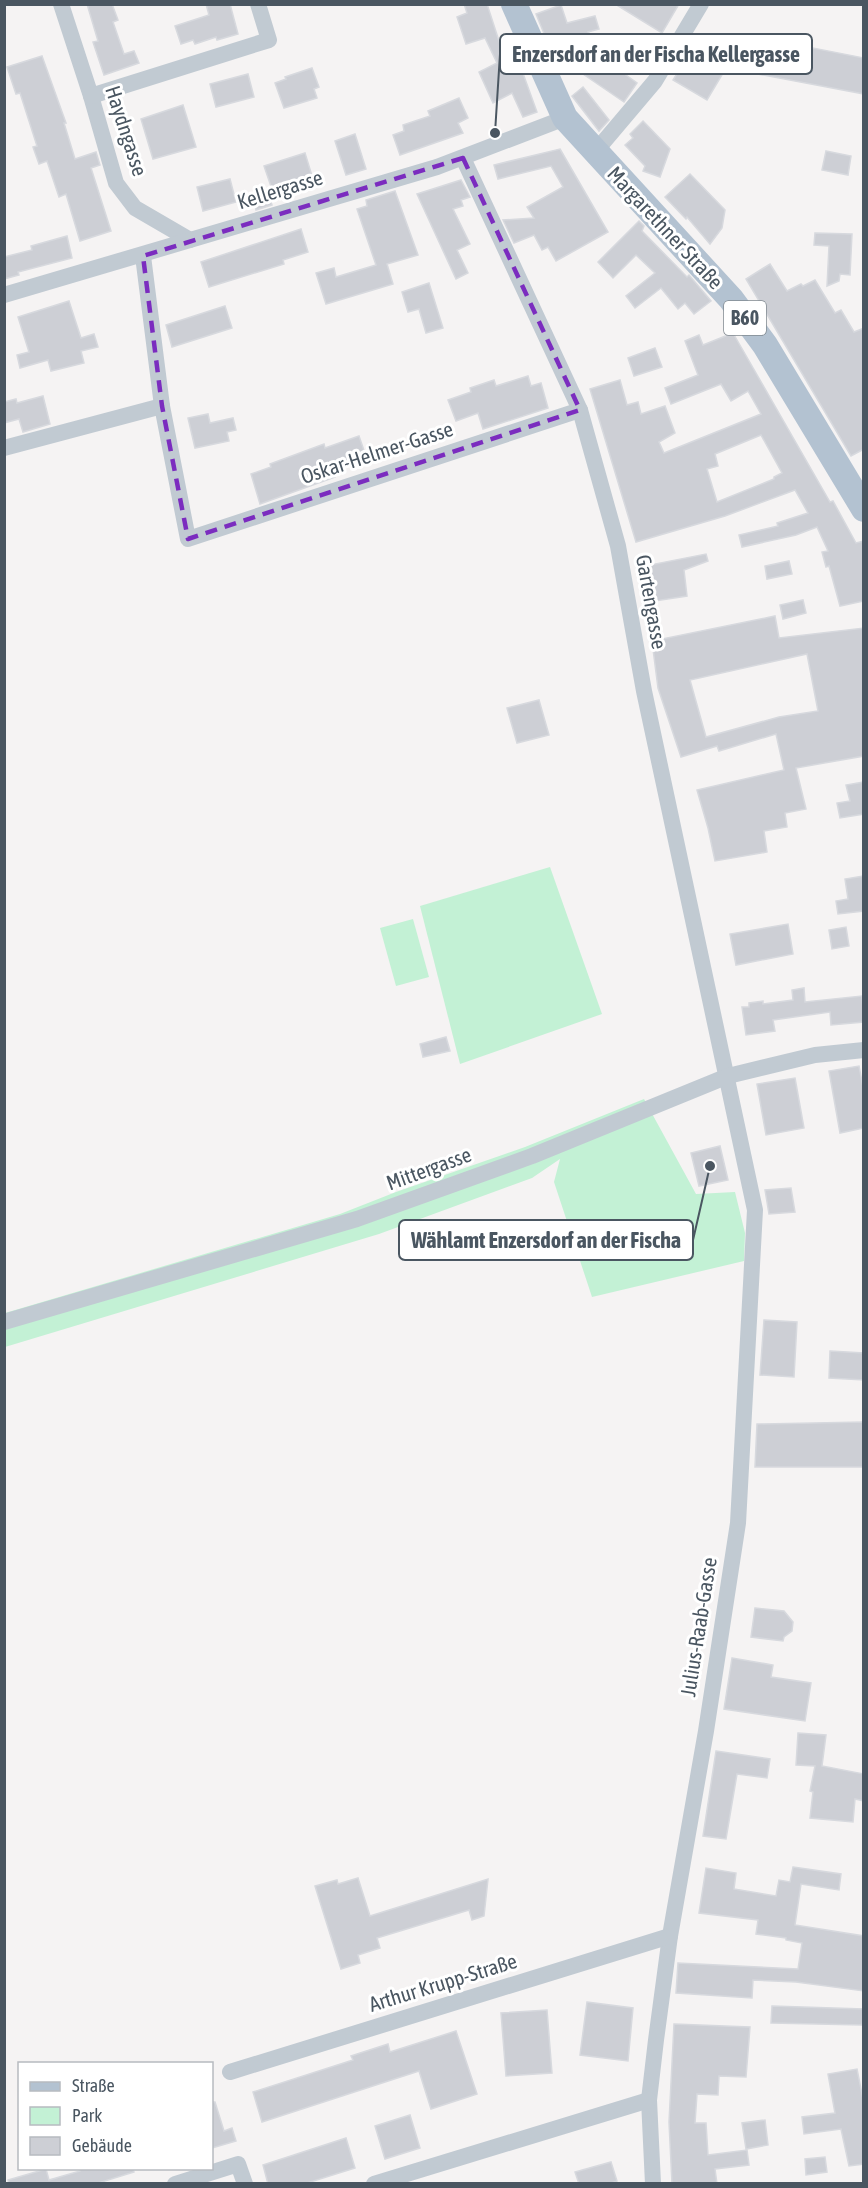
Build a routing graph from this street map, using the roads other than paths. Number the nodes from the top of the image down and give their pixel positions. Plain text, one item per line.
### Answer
1 (61, 4) edge
2 (258, 4) edge
3 (514, 4) edge
4 (701, 4) edge
5 (91, 96) junction
6 (565, 118) junction
7 (596, 152) junction
8 (463, 158) junction
9 (190, 240) junction
10 (143, 256) junction
11 (4, 295) edge
12 (162, 406) junction
13 (580, 410) junction
14 (4, 448) edge
15 (864, 509) edge
16 (864, 1050) edge
17 (728, 1076) junction
18 (4, 1322) edge
19 (670, 1936) junction
20 (230, 2072) dead end
21 (649, 2100) junction
22 (175, 2184) edge
23 (245, 2184) edge
24 (375, 2184) edge
25 (653, 2184) edge

1 - 5 street, Haydngasse
2 - 5 street
3 - 6 main road, Margarethner Straße / B60
4 - 7 street
5 - 9 street, Haydngasse
6 - 7 main road, Margarethner Straße / B60
6 - 8 street, Kellergasse
7 - 15 main road, Margarethner Straße / B60
8 - 9 street, Kellergasse
8 - 13 street, Gartengasse
9 - 10 street, Kellergasse
10 - 11 street, Kellergasse
10 - 12 street
12 - 13 street, Oskar-Helmer-Gasse
12 - 14 street
13 - 17 street, Gartengasse
16 - 17 street, Mittergasse
17 - 18 street, Mittergasse
17 - 19 street, Julius-Raab-Gasse
19 - 20 street, Arthur Krupp-Straße
19 - 21 street, Julius-Raab-Gasse
21 - 24 street
21 - 25 street, Julius-Raab-Gasse
22 - 23 street

